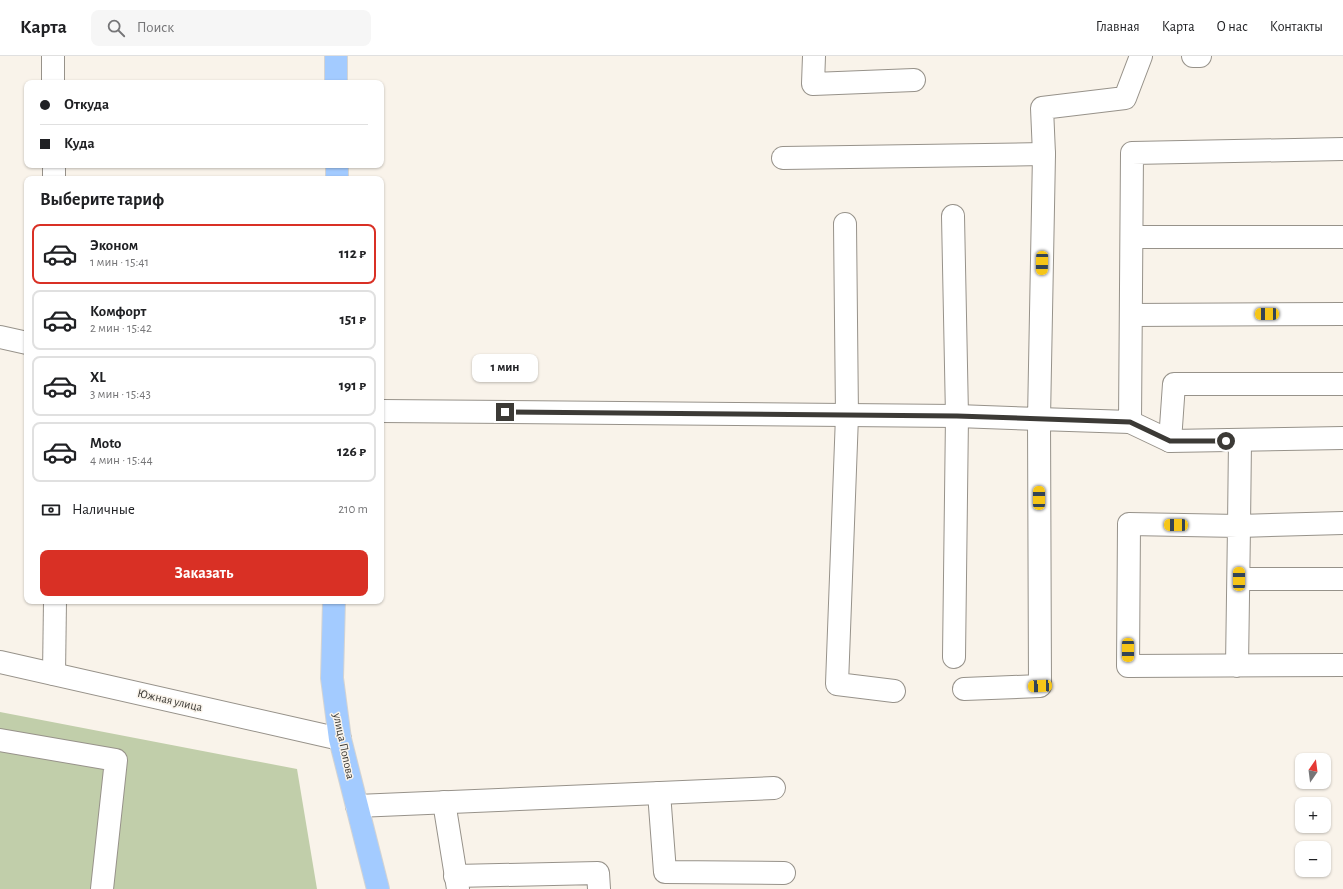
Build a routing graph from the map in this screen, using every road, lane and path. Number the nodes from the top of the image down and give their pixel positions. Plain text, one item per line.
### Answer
1 (53, 56) edge
2 (336, 56) edge
3 (814, 56) edge
4 (1141, 56) edge
5 (1193, 56) edge
6 (1200, 56) edge
7 (53, 80) edge
8 (336, 80) edge
9 (914, 80) dead end
10 (1343, 149) edge
11 (1044, 154) junction
12 (783, 158) dead end
13 (954, 216) dead end
14 (845, 224) dead end
15 (1132, 237) junction
16 (1343, 237) edge
17 (1343, 314) edge
18 (1131, 315) junction
19 (0, 337) edge
20 (24, 342) edge
21 (1343, 384) edge
22 (384, 411) edge
23 (847, 416) junction
24 (957, 416) junction
25 (1039, 419) junction
26 (1130, 422) junction
27 (1343, 438) edge
28 (1170, 441) junction
29 (1240, 441) junction
30 (1343, 523) edge
31 (1239, 526) junction
32 (1239, 579) junction
33 (1343, 579) edge
34 (55, 604) edge
35 (334, 604) edge
36 (954, 657) dead end
37 (0, 662) edge
38 (1343, 665) edge
39 (1237, 666) junction
40 (54, 674) junction
41 (964, 690) dead end
42 (894, 691) dead end
43 (340, 739) junction
44 (0, 740) edge
45 (774, 788) dead end
46 (659, 793) junction
47 (444, 802) junction
48 (357, 806) junction
49 (784, 873) dead end
50 (456, 883) edge
51 (102, 889) edge
52 (378, 889) edge
53 (599, 889) edge

1 - 7 street
2 - 8 main road
3 - 9 street
4 - 11 street
5 - 6 street
10 - 15 street
11 - 12 street
11 - 25 street
13 - 24 street
14 - 23 street
15 - 16 street
15 - 18 street
17 - 18 street
18 - 26 street
19 - 20 street
21 - 28 street
22 - 23 street
23 - 24 street
23 - 42 street
24 - 25 street
24 - 36 street
25 - 26 street
25 - 41 street
26 - 28 street
27 - 29 street
28 - 29 street
29 - 31 street
30 - 31 street
31 - 32 street
31 - 39 street
32 - 33 street
32 - 39 street
34 - 40 street
35 - 43 main road, улица Попова
37 - 40 street, Южная улица
38 - 39 street
40 - 43 street, Южная улица
43 - 48 main road, улица Попова
44 - 51 street
45 - 46 street
46 - 47 street
46 - 49 street
47 - 48 street
47 - 50 street
48 - 52 main road, улица Попова
50 - 53 street

